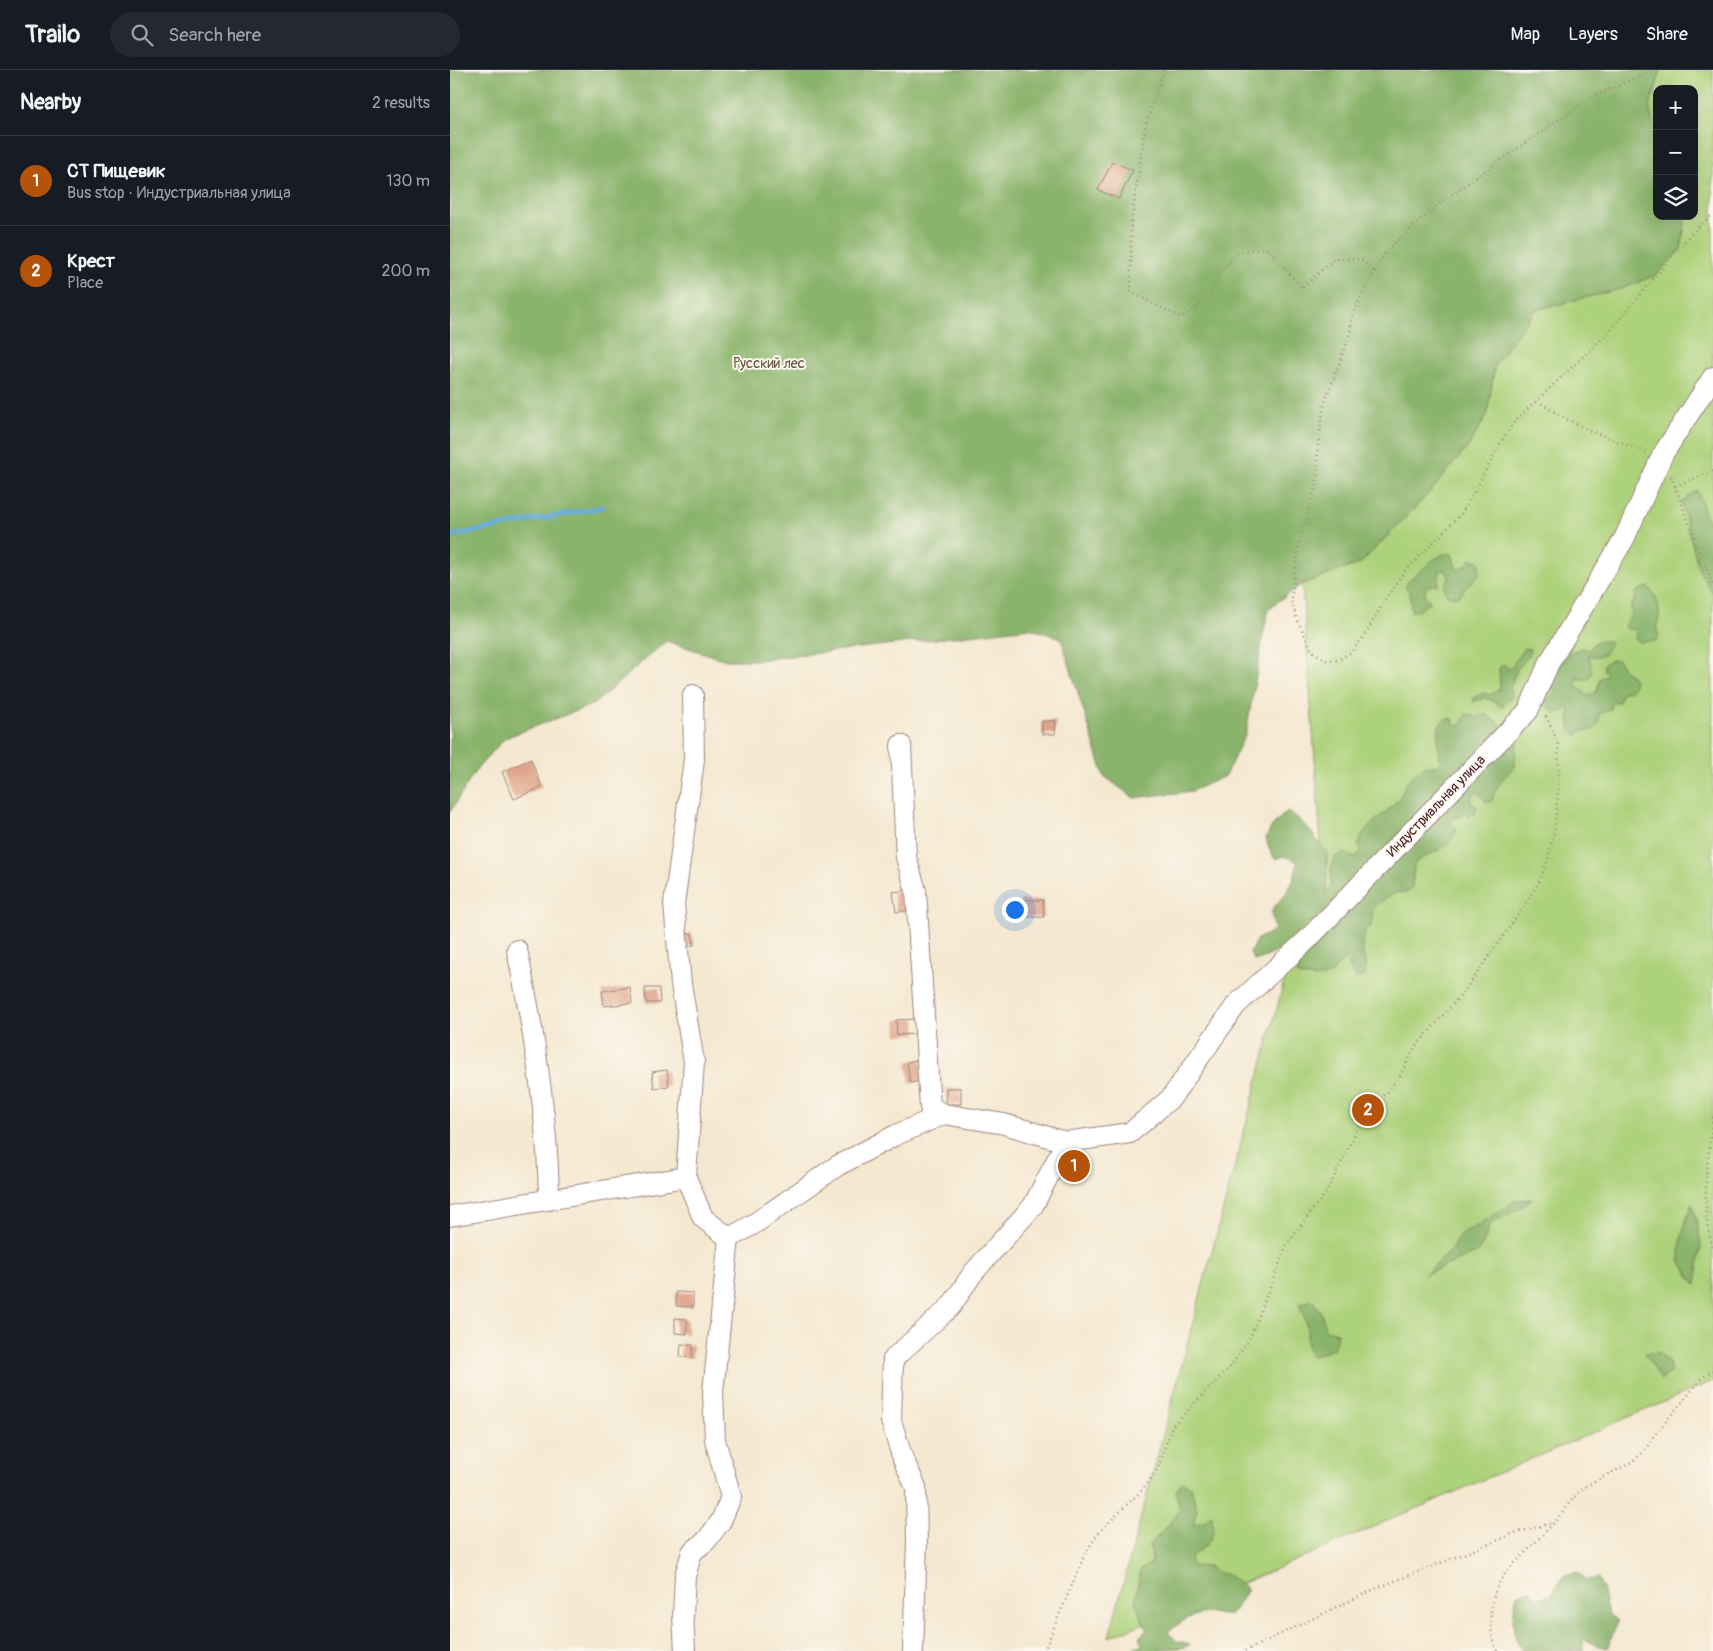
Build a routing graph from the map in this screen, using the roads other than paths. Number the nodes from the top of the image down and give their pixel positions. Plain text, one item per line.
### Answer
1 (1713, 377) edge
2 (693, 695) dead end
3 (901, 745) dead end
4 (517, 950) dead end
5 (944, 1114) junction
6 (1066, 1142) junction
7 (686, 1177) junction
8 (550, 1200) junction
9 (450, 1216) edge
10 (729, 1238) junction
11 (685, 1651) edge
12 (913, 1651) edge

1 - 6 street, Индустриальная улица
2 - 7 street
3 - 5 street
4 - 8 street
5 - 6 street
5 - 10 street
6 - 12 street
7 - 8 street
7 - 10 street
8 - 9 street
10 - 11 street

